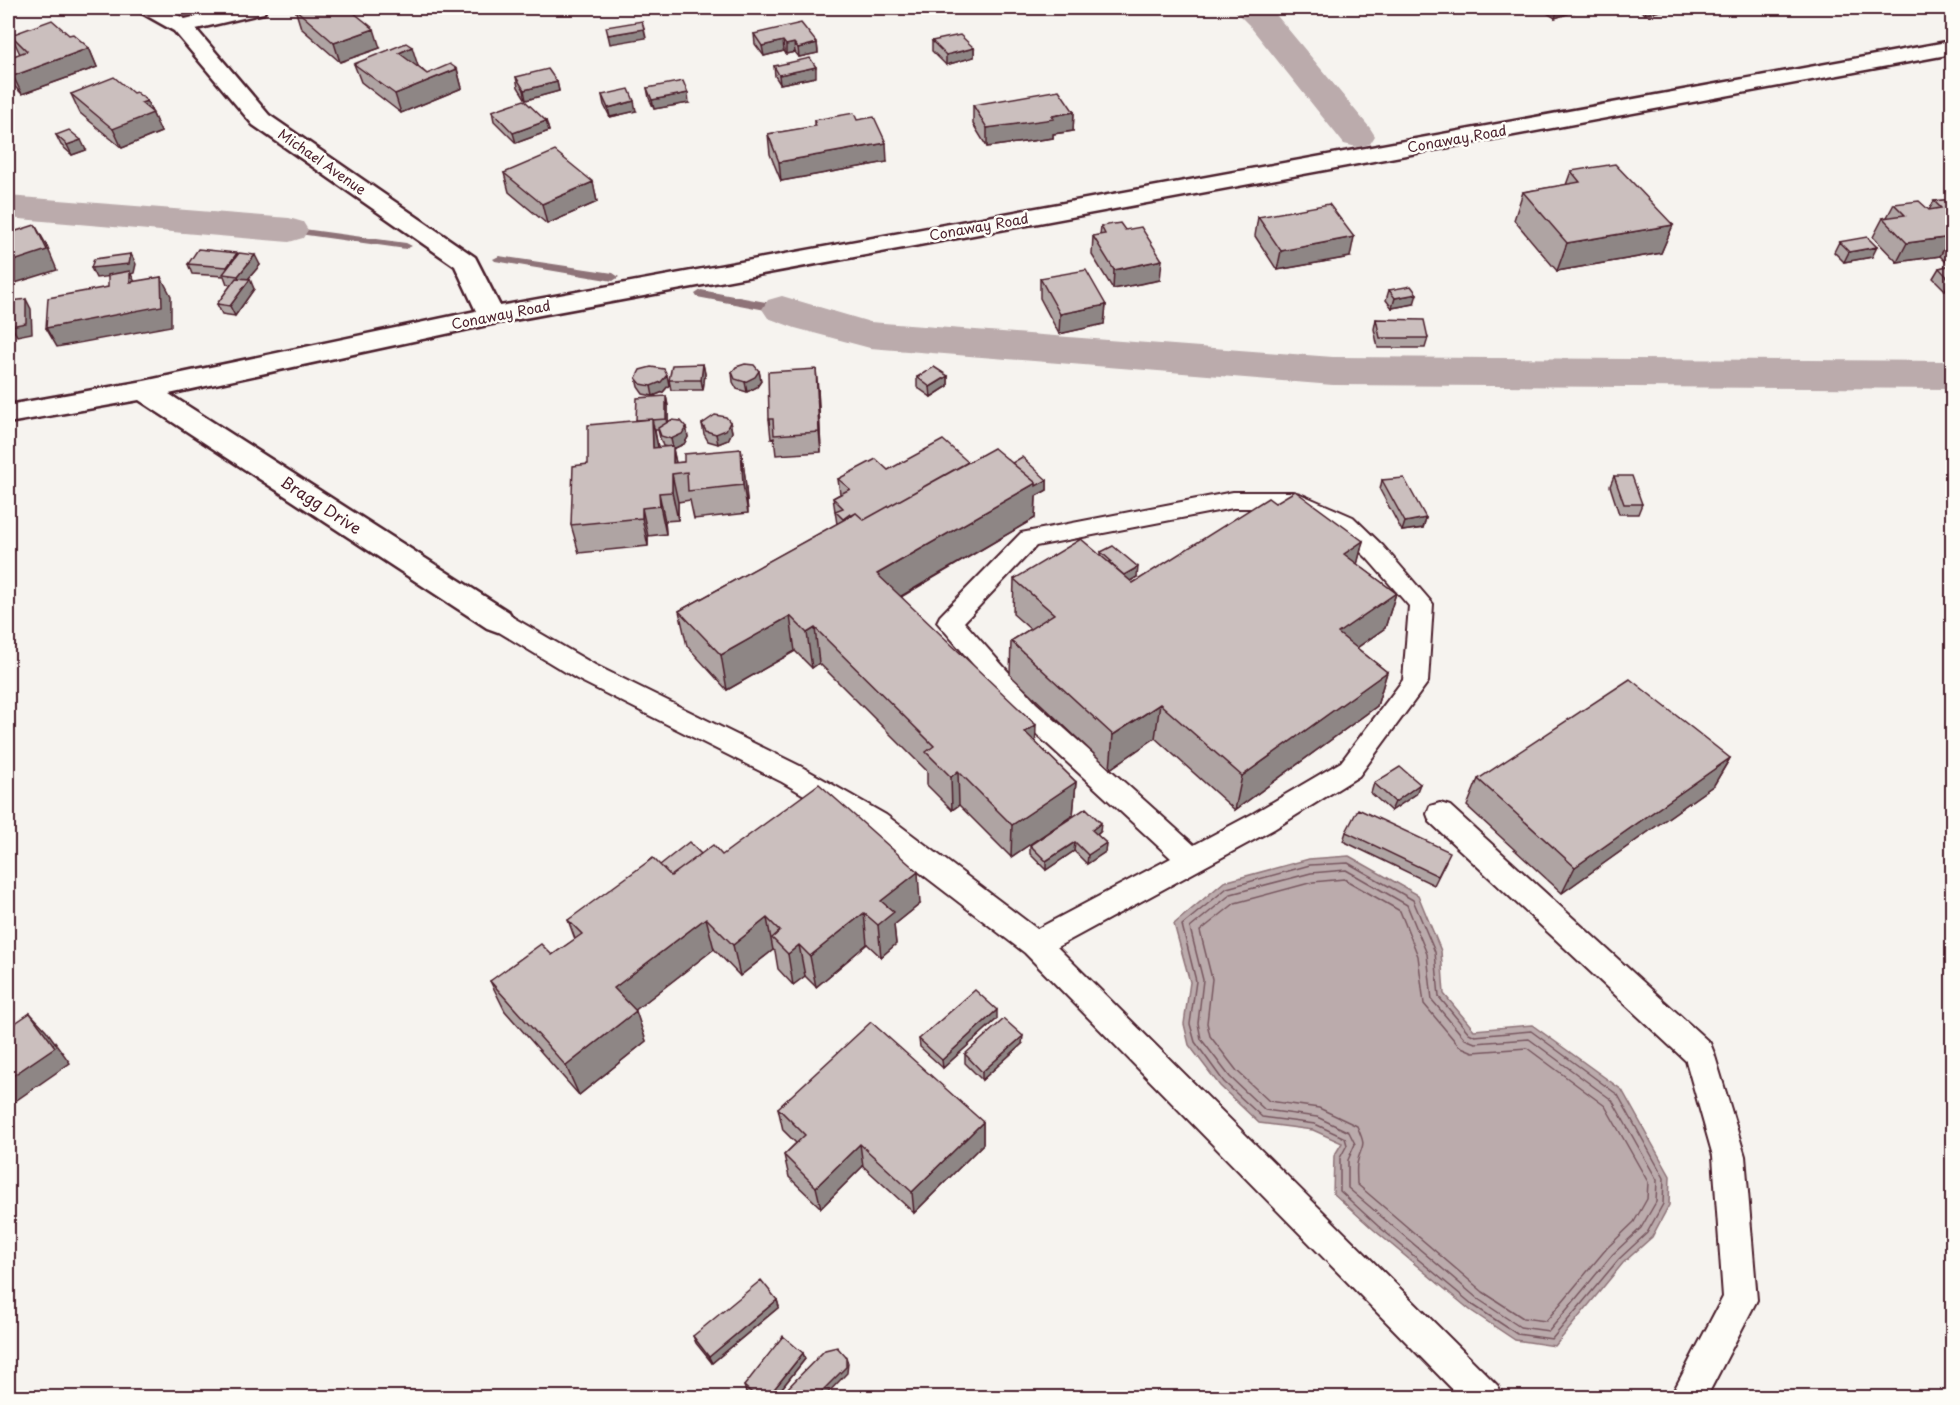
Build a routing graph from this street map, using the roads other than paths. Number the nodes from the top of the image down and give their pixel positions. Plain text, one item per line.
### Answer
1 (150, 8) edge
2 (256, 8) edge
3 (182, 26) junction
4 (1953, 48) edge
5 (492, 316) junction
6 (144, 390) junction
7 (8, 414) edge
8 (498, 620) joint
9 (1440, 814) dead end
10 (1192, 860) junction
11 (1035, 944) junction
12 (1486, 1398) edge
13 (1687, 1398) edge

1 - 3 street, Michael Avenue
2 - 3 street
3 - 5 street, Michael Avenue
4 - 5 street, Conaway Road
5 - 6 street, Conaway Road
6 - 7 street, Conaway Road
6 - 8 street, Bragg Drive
8 - 11 lane
9 - 13 lane
10 - 10 lane
10 - 11 lane
11 - 12 lane

